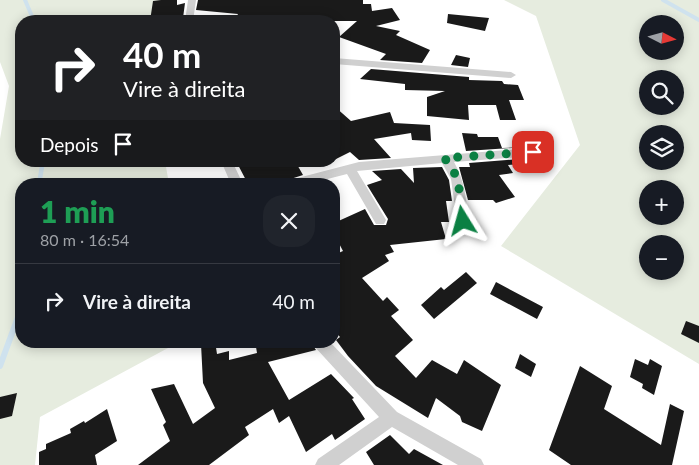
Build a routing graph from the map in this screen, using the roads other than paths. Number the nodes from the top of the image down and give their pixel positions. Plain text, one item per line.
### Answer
1 (192, 0) edge
2 (190, 15) edge
3 (340, 61) edge
4 (511, 75) dead end
5 (533, 152) dead end
6 (444, 158) junction
7 (349, 168) junction
8 (312, 178) edge
9 (380, 220) dead end
10 (463, 221) dead end
11 (326, 348) edge
12 (392, 418) junction
13 (324, 465) edge
14 (475, 465) edge

1 - 2 street
3 - 4 street
5 - 6 street
6 - 7 street
6 - 10 street
7 - 8 street
7 - 9 street
11 - 12 street
12 - 13 street
12 - 14 street

